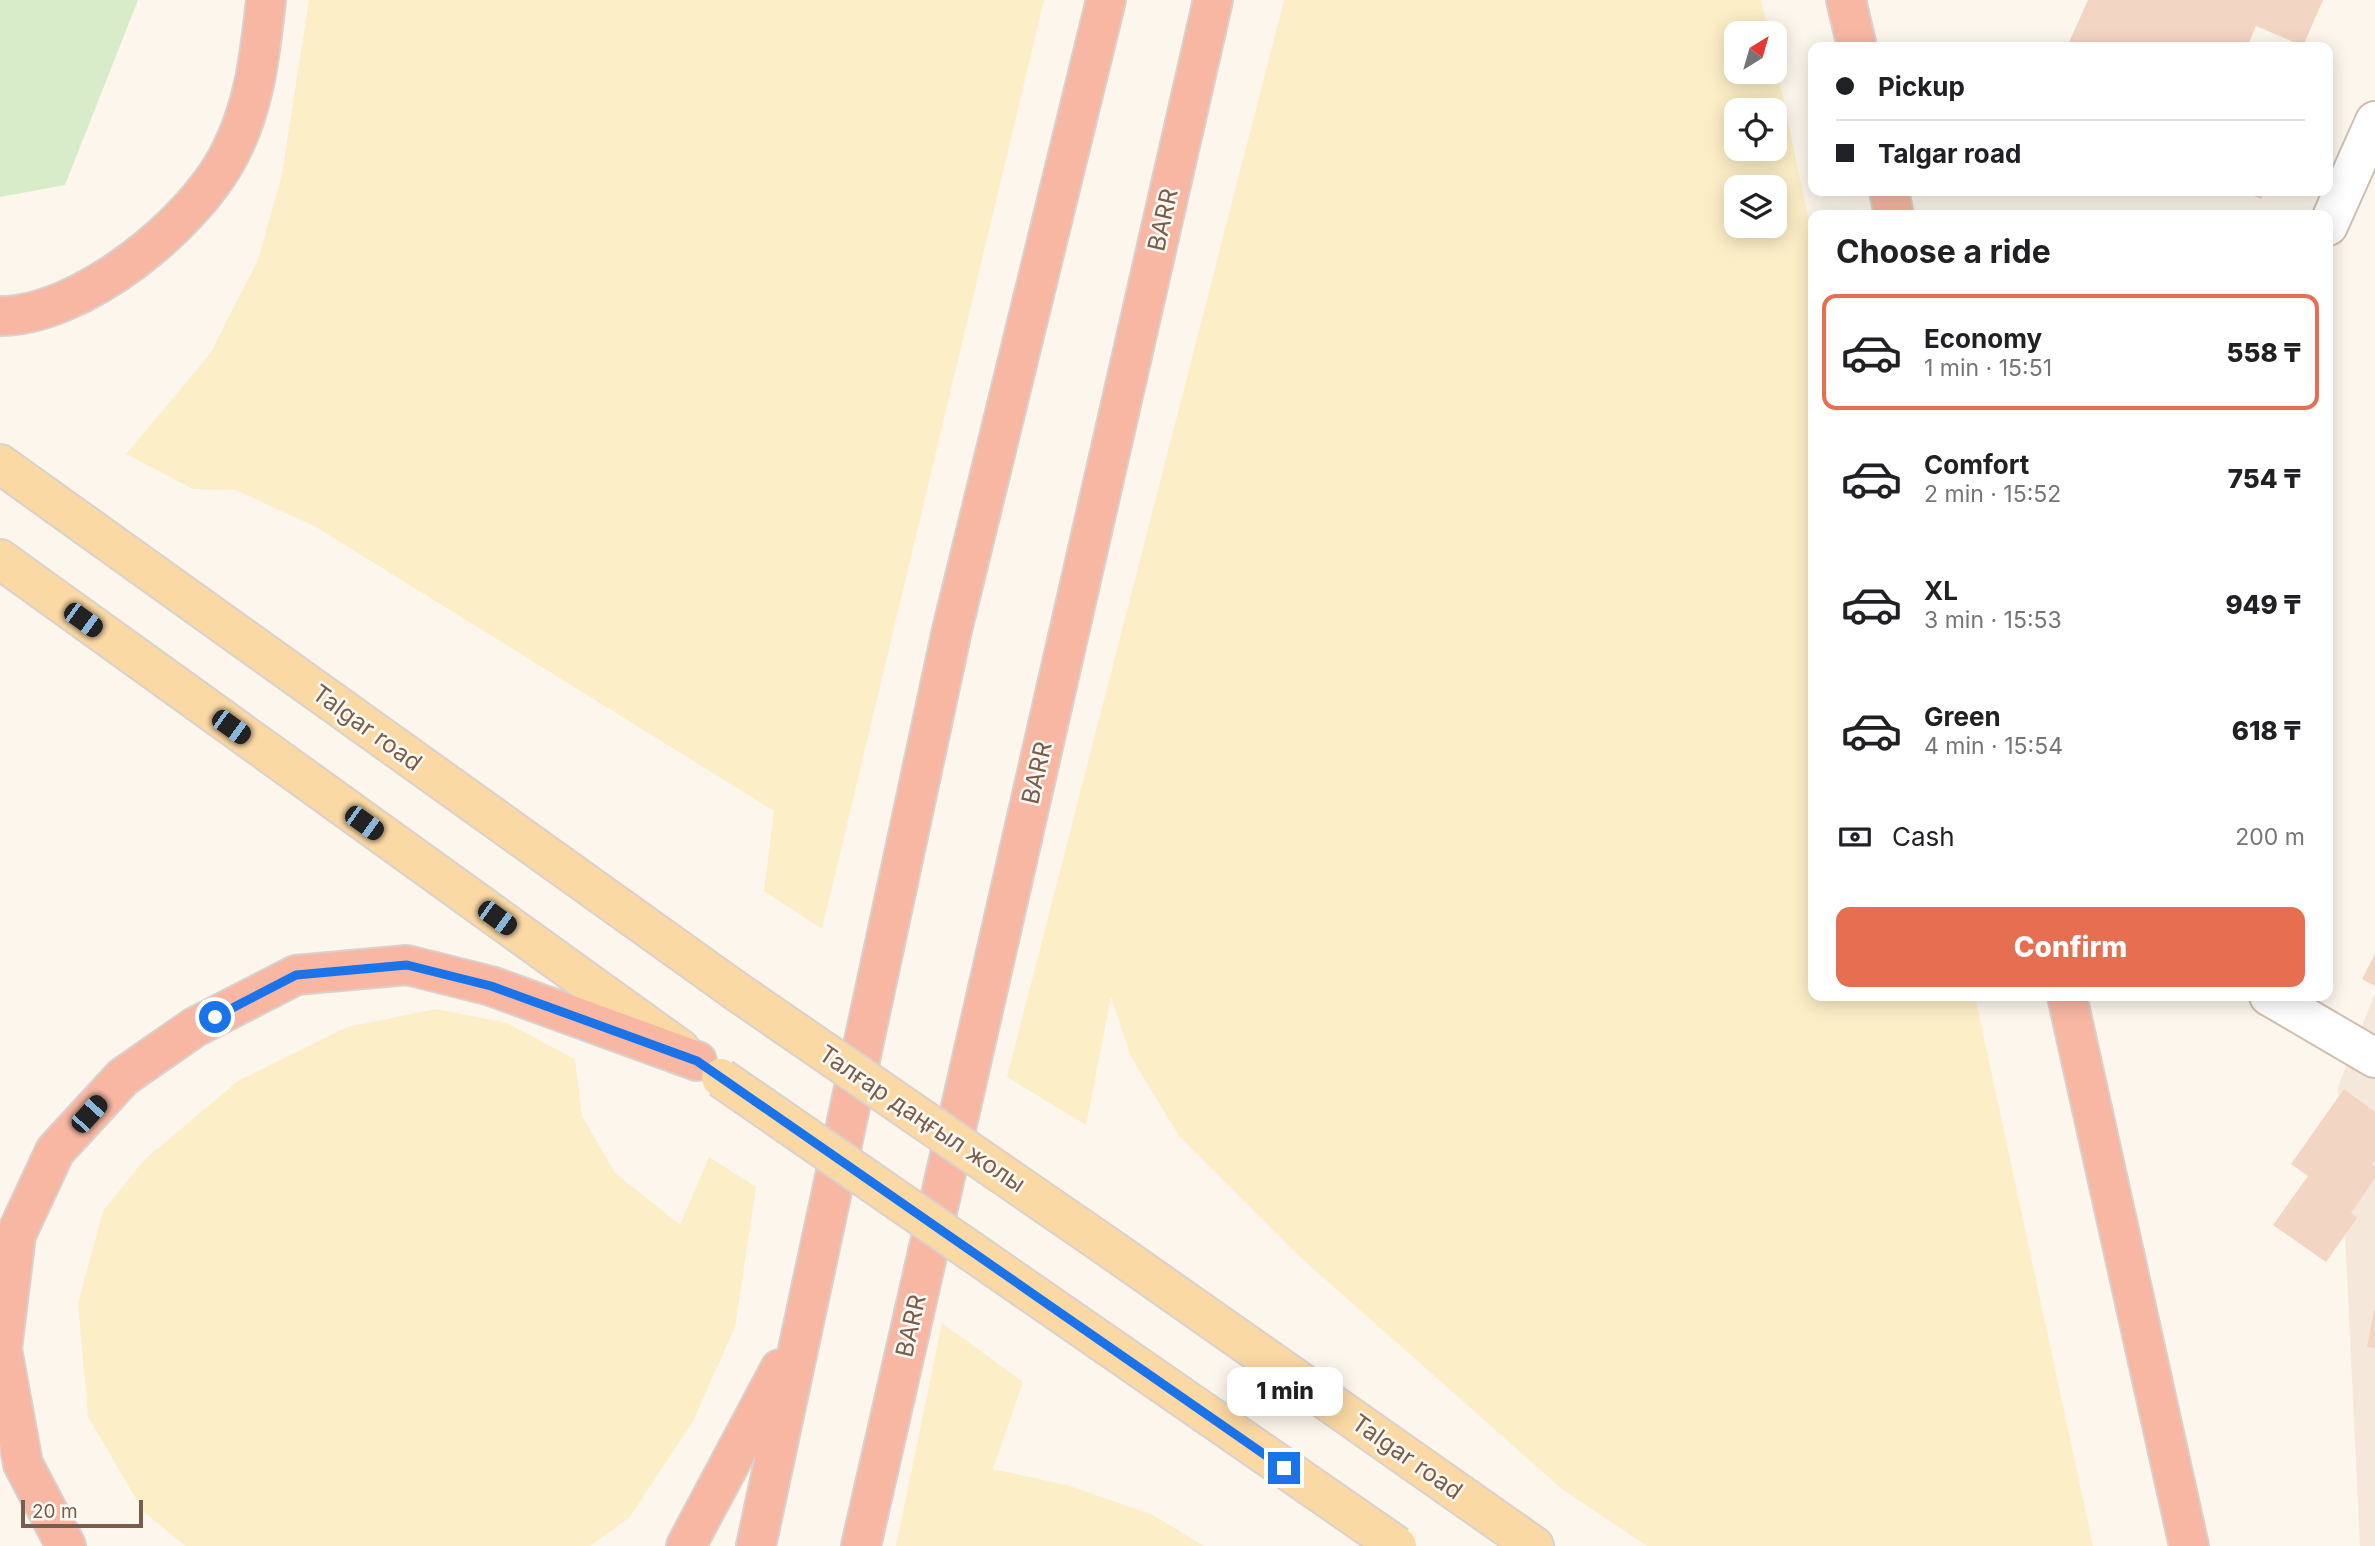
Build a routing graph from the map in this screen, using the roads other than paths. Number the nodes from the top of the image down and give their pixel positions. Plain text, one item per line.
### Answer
1 (266, 0) edge
2 (1107, 0) edge
3 (1213, 0) edge
4 (1846, 0) edge
5 (1856, 42) edge
6 (2375, 121) edge
7 (2333, 215) edge
8 (0, 316) edge
9 (0, 464) edge
10 (0, 559) edge
11 (736, 992) joint
12 (2068, 1001) edge
13 (2278, 1001) edge
14 (2375, 1058) edge
15 (709, 1070) junction
16 (1108, 1247) joint
17 (803, 1327) junction
18 (66, 1546) edge
19 (686, 1546) edge
20 (756, 1546) edge
21 (861, 1546) edge
22 (1397, 1546) edge
23 (1534, 1546) edge
24 (2189, 1546) edge

1 - 8 highway
2 - 17 highway
3 - 21 highway, BARR
4 - 5 highway
6 - 7 street
9 - 11 main road, Talgar road
10 - 15 main road
11 - 16 main road, Талғар даңғыл жолы, bridge
12 - 24 highway
13 - 14 street
15 - 18 highway
15 - 22 main road, bridge
16 - 23 main road, Talgar road
17 - 19 highway
17 - 20 highway

